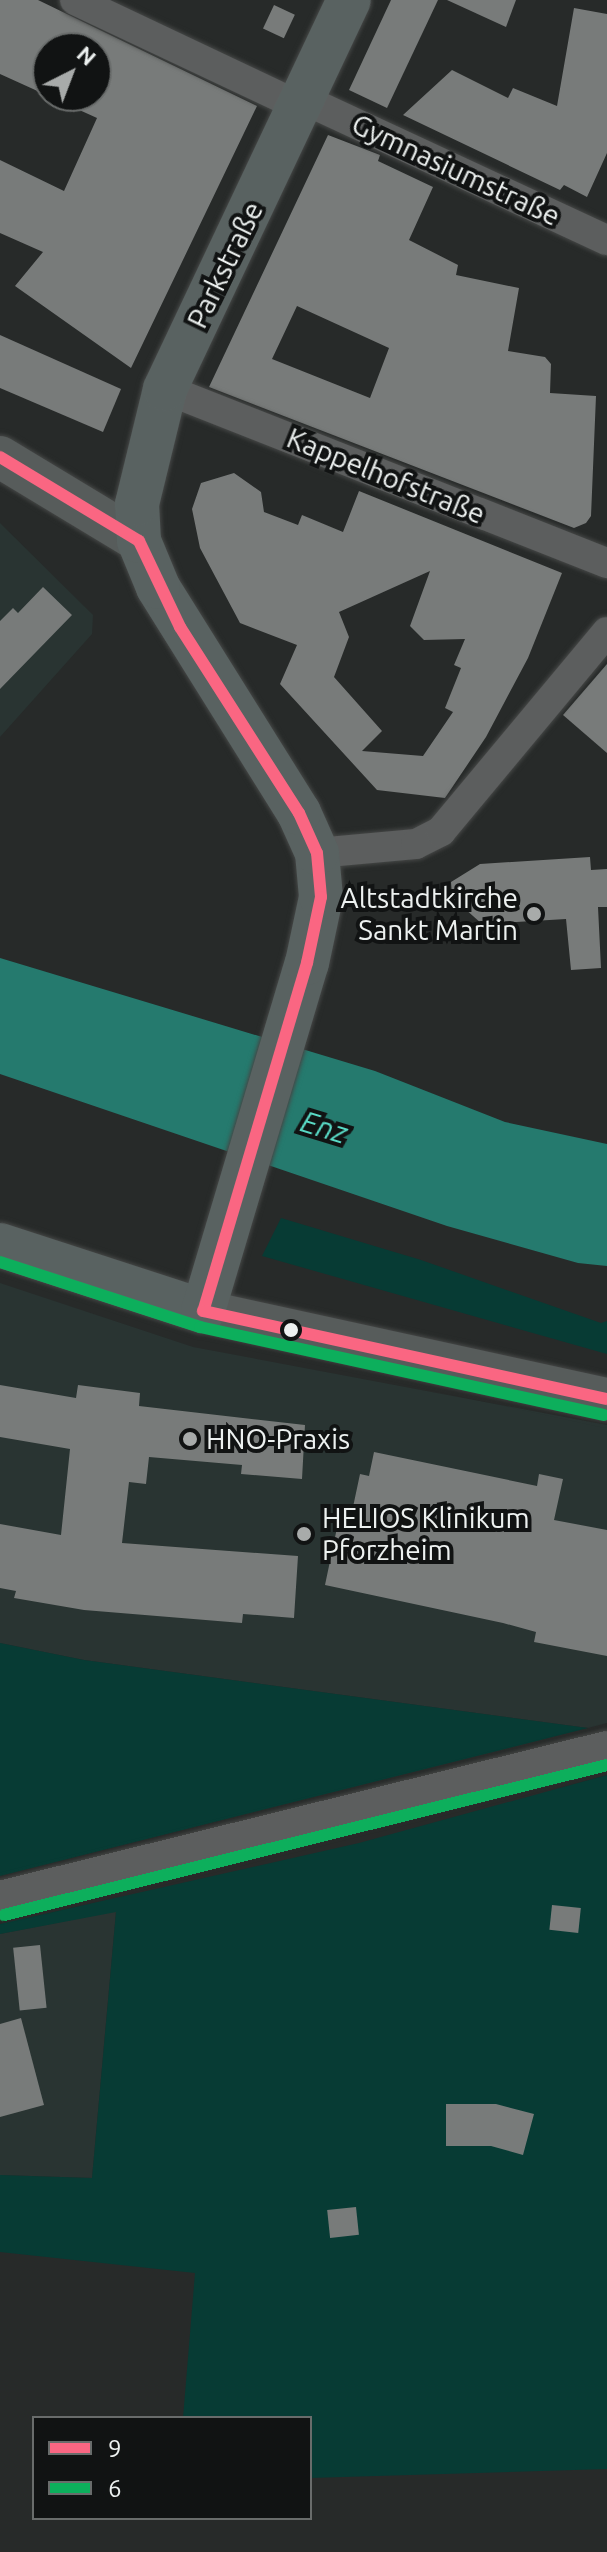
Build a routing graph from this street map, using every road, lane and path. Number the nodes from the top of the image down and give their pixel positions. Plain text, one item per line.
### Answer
1 (75, 0) edge
2 (349, 0) edge
3 (303, 104) junction
4 (607, 240) edge
5 (165, 389) junction
6 (0, 457) edge
7 (139, 541) junction
8 (607, 563) edge
9 (607, 632) edge
10 (317, 853) junction
11 (0, 1245) edge
12 (203, 1311) junction
13 (607, 1399) edge
14 (607, 1749) edge
15 (0, 1899) edge

1 - 3 street, Gymnasiumstraße
2 - 3 main road, Parkstraße
3 - 4 street, Gymnasiumstraße
3 - 5 main road, Parkstraße
5 - 7 main road, Parkstraße
5 - 8 street, Kappelhofstraße
6 - 7 main road
7 - 10 main road
9 - 10 street
10 - 12 main road
11 - 12 main road
12 - 13 main road
14 - 15 street

